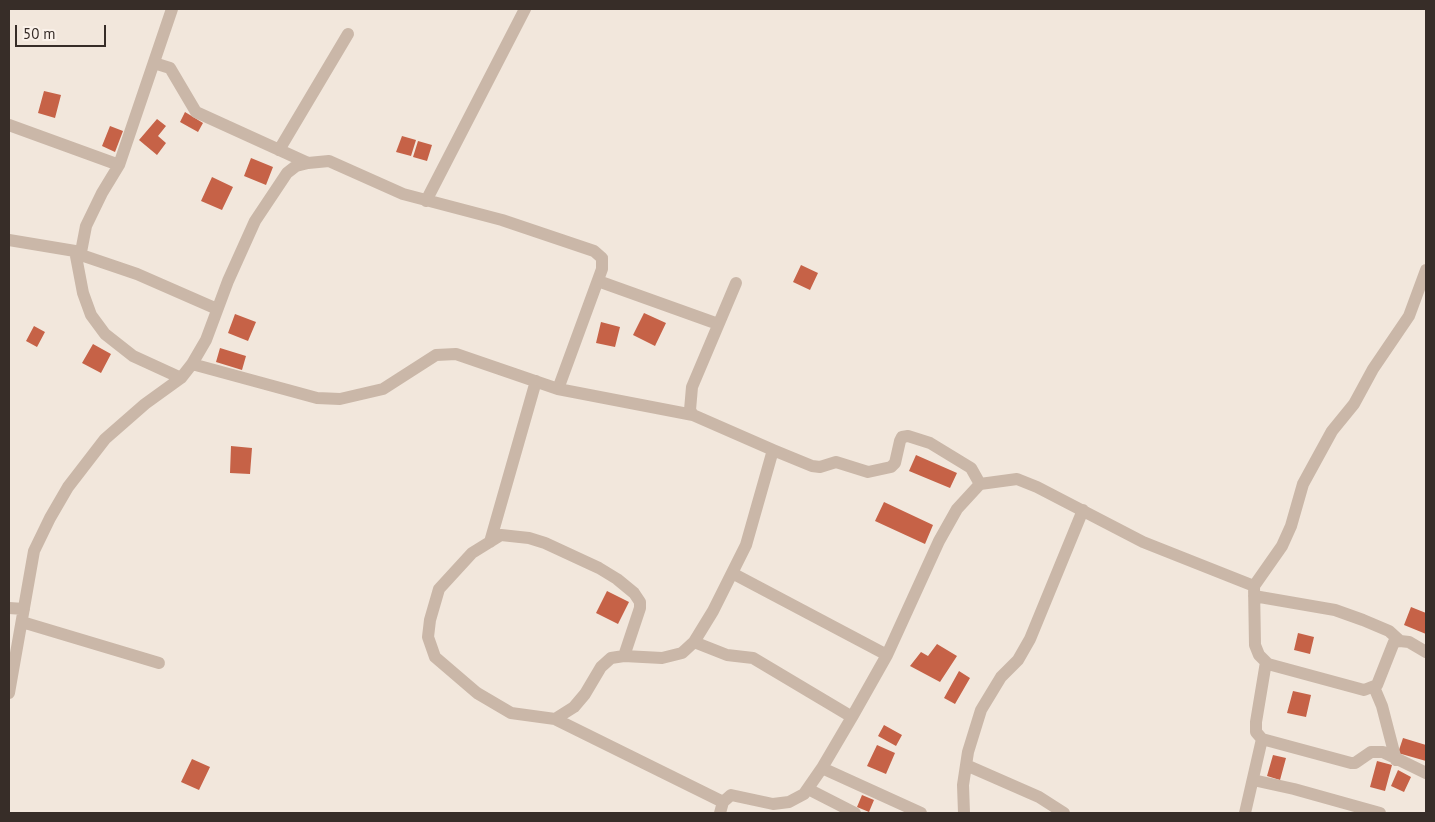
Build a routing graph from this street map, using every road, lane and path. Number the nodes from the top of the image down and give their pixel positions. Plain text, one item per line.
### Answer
1 (172, 9) edge
2 (525, 9) edge
3 (348, 34) dead end
4 (154, 63) junction
5 (9, 125) edge
6 (279, 150) junction
7 (308, 163) junction
8 (119, 165) junction
9 (426, 201) junction
10 (9, 240) edge
11 (78, 252) junction
12 (1426, 270) edge
13 (598, 281) junction
14 (736, 283) dead end
15 (217, 309) junction
16 (718, 324) junction
17 (192, 364) junction
18 (181, 378) junction
19 (536, 381) junction
20 (558, 389) junction
21 (693, 415) junction
22 (773, 450) junction
23 (980, 484) junction
24 (1083, 510) junction
25 (490, 542) junction
26 (732, 573) junction
27 (1254, 591) junction
28 (9, 608) edge
29 (24, 609) junction
30 (22, 622) junction
31 (1400, 640) junction
32 (694, 642) junction
33 (1426, 652) edge
34 (886, 655) junction
35 (624, 656) junction
36 (1266, 662) junction
37 (159, 664) dead end
38 (1374, 687) junction
39 (9, 693) edge
40 (852, 718) junction
41 (555, 719) junction
42 (1262, 739) junction
43 (1396, 760) junction
44 (966, 765) junction
45 (822, 768) junction
46 (1426, 773) edge
47 (1253, 780) junction
48 (808, 789) junction
49 (721, 807) edge
50 (906, 810) edge
51 (855, 813) edge
52 (921, 813) edge
53 (964, 813) edge
54 (1064, 813) edge
55 (1245, 813) edge
56 (1380, 813) edge

1 - 4 street
2 - 9 street
3 - 6 street
4 - 6 street
4 - 8 street
5 - 8 street
6 - 7 street
7 - 9 street
7 - 15 street
8 - 11 street
9 - 13 street
10 - 11 street
11 - 15 street
11 - 18 street
12 - 27 street
13 - 16 street
13 - 20 street
14 - 16 street
15 - 17 street
16 - 21 street
17 - 18 street
17 - 19 street
18 - 29 street
19 - 20 street
19 - 25 street
20 - 21 street
21 - 22 street
22 - 23 street
22 - 26 street
23 - 24 street
23 - 34 street
24 - 27 street
24 - 44 street
25 - 35 street
25 - 41 street
26 - 32 street
26 - 34 street
27 - 31 street
27 - 36 street
28 - 29 street
29 - 30 street
30 - 37 street
30 - 39 street
31 - 33 street
31 - 38 street
32 - 35 street
32 - 40 street
34 - 40 street
35 - 41 street
36 - 38 street
36 - 42 street
38 - 43 street
40 - 45 street
41 - 49 street
42 - 43 street
42 - 47 street
43 - 46 street
44 - 53 street
44 - 54 street
45 - 48 street
45 - 50 street
47 - 55 street
47 - 56 street
48 - 49 street
48 - 51 street
50 - 52 street

